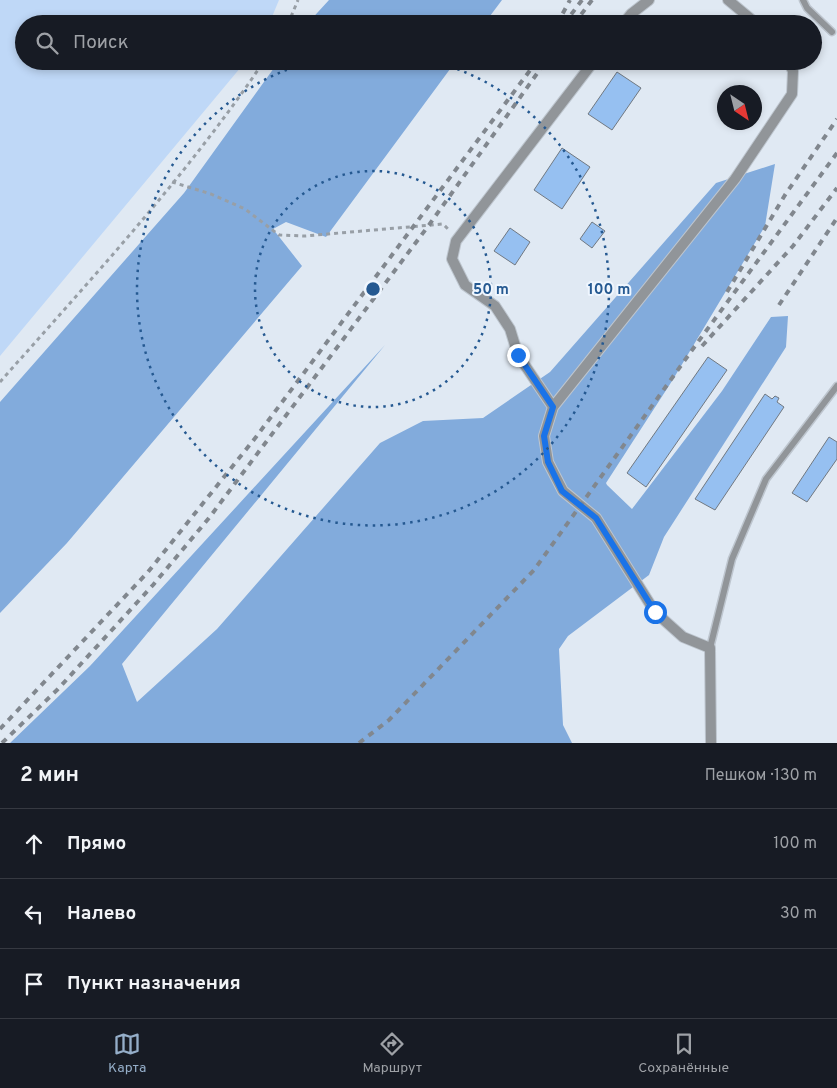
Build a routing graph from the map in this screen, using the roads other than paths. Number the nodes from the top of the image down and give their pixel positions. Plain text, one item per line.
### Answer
1 (649, 0) edge
2 (728, 0) edge
3 (803, 0) edge
4 (630, 15) edge
5 (746, 15) edge
6 (814, 15) edge
7 (822, 22) edge
8 (832, 32) dead end
9 (587, 70) edge
10 (794, 70) edge
11 (837, 386) edge
12 (553, 407) junction
13 (710, 648) junction
14 (711, 743) edge

1 - 4 street
2 - 5 street
3 - 6 lane
7 - 8 lane
9 - 12 street
10 - 12 street
11 - 13 lane
12 - 13 street
13 - 14 street

